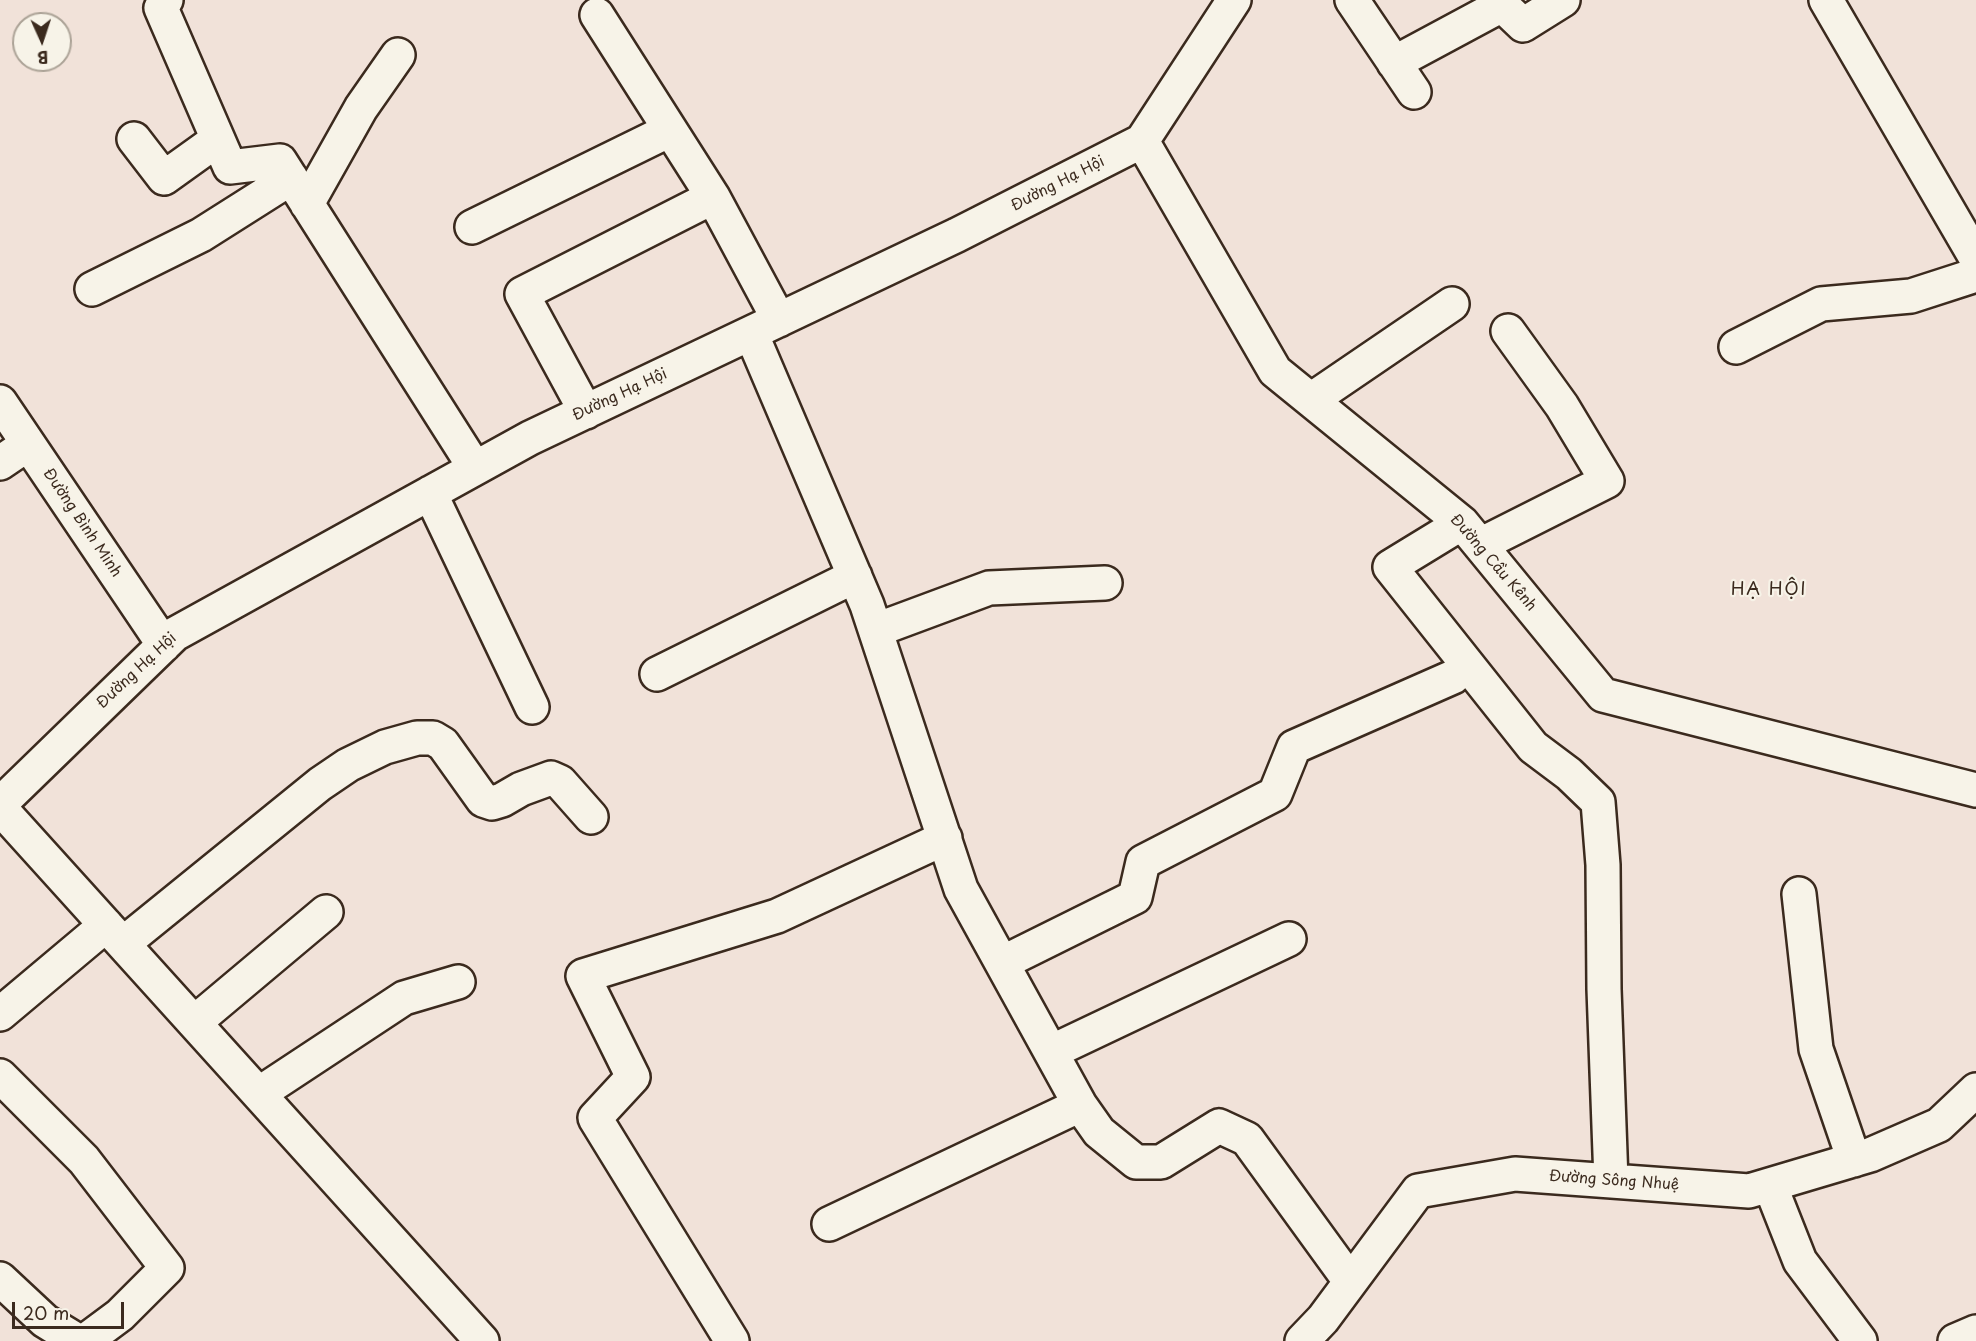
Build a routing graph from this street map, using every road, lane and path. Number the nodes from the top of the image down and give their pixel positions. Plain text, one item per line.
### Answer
1 (166, 0) edge
2 (1234, 0) edge
3 (1352, 0) edge
4 (1563, 0) edge
5 (1826, 0) edge
6 (597, 15) dead end
7 (398, 55) dead end
8 (1394, 63) junction
9 (1414, 92) dead end
10 (670, 130) junction
11 (134, 139) dead end
12 (218, 140) junction
13 (1142, 141) junction
14 (299, 191) junction
15 (713, 197) junction
16 (472, 227) dead end
17 (1976, 258) edge
18 (1976, 275) edge
19 (92, 289) dead end
20 (1452, 304) dead end
21 (765, 326) junction
22 (1508, 331) dead end
23 (1736, 347) dead end
24 (1311, 400) junction
25 (0, 402) edge
26 (586, 412) junction
27 (28, 444) junction
28 (0, 463) edge
29 (475, 468) junction
30 (430, 493) junction
31 (1471, 534) junction
32 (855, 576) junction
33 (1105, 583) dead end
34 (876, 630) junction
35 (164, 645) junction
36 (657, 674) dead end
37 (1453, 677) dead end
38 (532, 707) dead end
39 (1976, 790) edge
40 (0, 806) edge
41 (591, 817) dead end
42 (945, 838) junction
43 (1799, 894) dead end
44 (326, 912) dead end
45 (115, 934) junction
46 (1289, 939) dead end
47 (1002, 963) junction
48 (458, 982) dead end
49 (0, 1014) edge
50 (195, 1022) junction
51 (1051, 1052) junction
52 (0, 1076) edge
53 (1976, 1090) edge
54 (260, 1093) junction
55 (1080, 1105) junction
56 (1854, 1160) junction
57 (1611, 1181) junction
58 (1770, 1185) junction
59 (829, 1224) dead end
60 (0, 1279) edge
61 (1350, 1281) junction
62 (1976, 1332) edge
63 (78, 1341) edge
64 (85, 1341) edge
65 (482, 1341) edge
66 (732, 1341) edge
67 (1302, 1341) edge
68 (1860, 1341) edge
69 (1955, 1341) edge

1 - 12 street
2 - 13 street, Đường Hạ Hội
3 - 8 street
4 - 8 street
5 - 17 street
6 - 10 street
7 - 14 street
8 - 9 street
10 - 15 street
10 - 16 street
11 - 12 street
12 - 14 street
13 - 21 street, Đường Hạ Hội
13 - 24 street, Đường Cầu Kênh
14 - 19 street
14 - 29 street
15 - 21 street
15 - 26 street
18 - 23 street
20 - 24 street
21 - 26 street, Đường Hạ Hội
21 - 32 street
22 - 31 street
24 - 31 street, Đường Cầu Kênh
25 - 27 street, Đường Bình Minh
26 - 29 street, Đường Hạ Hội
27 - 28 street
27 - 35 street, Đường Bình Minh
29 - 30 street, Đường Hạ Hội
30 - 35 street, Đường Hạ Hội
30 - 38 street
31 - 39 street, Đường Cầu Kênh
31 - 57 street
32 - 34 street
32 - 36 street
33 - 34 street
34 - 42 street
35 - 40 street, Đường Hạ Hội
37 - 47 street
40 - 45 street
41 - 45 street
42 - 47 street
42 - 66 street
43 - 56 street
44 - 50 street
45 - 49 street
45 - 50 street
46 - 51 street
47 - 51 street
48 - 54 street
50 - 54 street
51 - 55 street
52 - 64 street
53 - 56 street, Đường Sông Nhuệ
54 - 65 street
55 - 59 street
55 - 61 street
56 - 58 street, Đường Sông Nhuệ
57 - 58 street, Đường Sông Nhuệ
57 - 61 street, Đường Sông Nhuệ
58 - 68 street
60 - 63 street
61 - 67 street, Đường Sông Nhuệ
62 - 69 street

